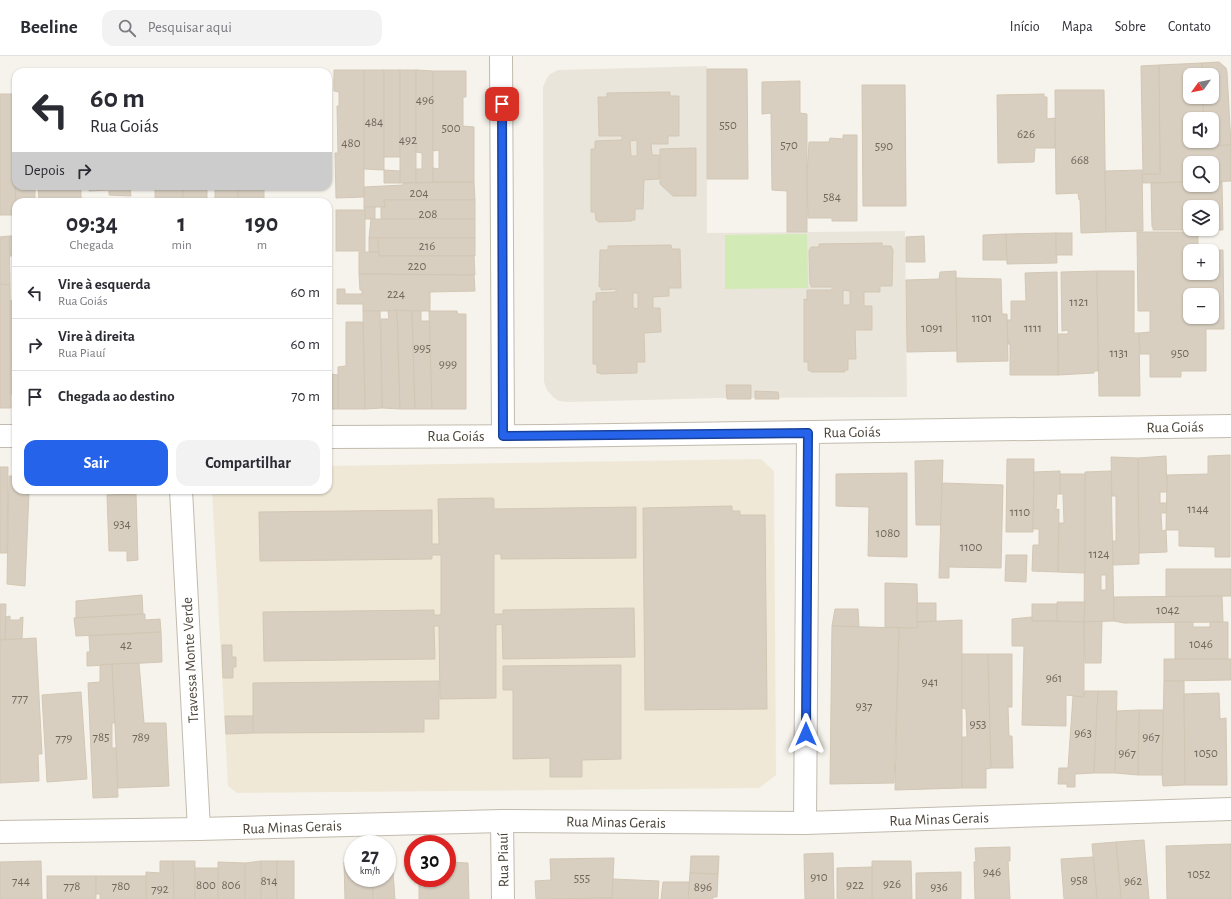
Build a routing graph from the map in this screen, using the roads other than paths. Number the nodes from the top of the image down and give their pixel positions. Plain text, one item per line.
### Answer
1 (502, 56) edge
2 (1231, 426) edge
3 (808, 433) junction
4 (0, 436) edge
5 (12, 436) edge
6 (503, 436) junction
7 (332, 437) edge
8 (181, 494) edge
9 (1231, 808) edge
10 (502, 821) junction
11 (806, 823) junction
12 (198, 829) junction
13 (0, 832) edge
14 (503, 899) edge

1 - 6 street
2 - 3 street, Rua Goiás
3 - 6 street, Rua Goiás
3 - 11 street
4 - 5 street
6 - 7 street, Rua Goiás
8 - 12 street, Travessa Monte Verde
9 - 11 street, Rua Minas Gerais
10 - 11 street, Rua Minas Gerais
10 - 12 street, Rua Minas Gerais
10 - 14 street, Rua Piauí
12 - 13 street, Rua Minas Gerais

